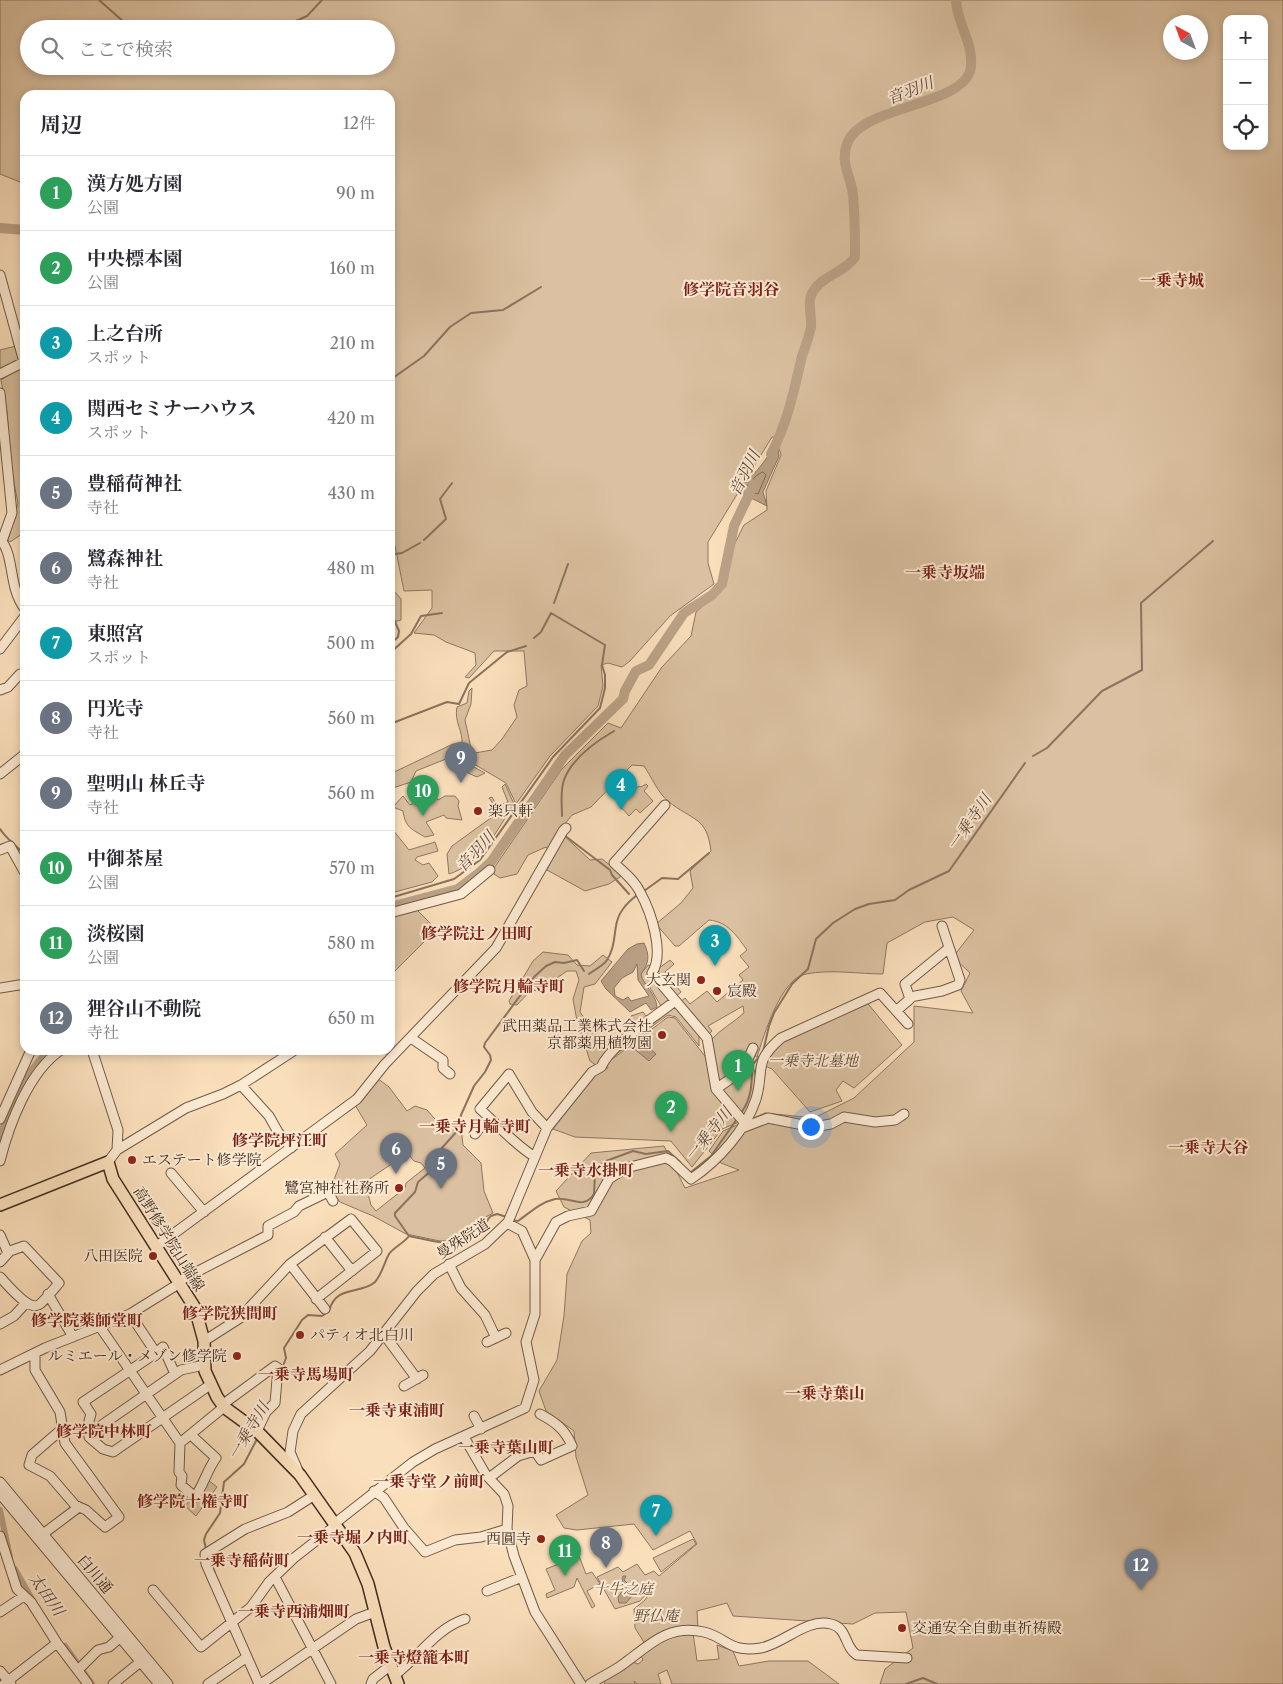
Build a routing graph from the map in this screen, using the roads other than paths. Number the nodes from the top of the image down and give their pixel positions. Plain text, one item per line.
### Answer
1 (0, 275) edge
2 (20, 348) edge
3 (20, 364) edge
4 (0, 374) edge
5 (0, 393) edge
6 (1, 540) edge
7 (20, 601) edge
8 (20, 623) edge
9 (0, 649) edge
10 (20, 674) edge
11 (0, 690) edge
12 (20, 758) edge
13 (0, 774) edge
14 (665, 805) dead end
15 (566, 828) dead end
16 (0, 850) edge
17 (20, 864) edge
18 (490, 870) dead end
19 (395, 912) edge
20 (942, 926) dead end
21 (949, 948) junction
22 (20, 985) edge
23 (0, 988) edge
24 (910, 997) junction
25 (675, 1001) junction
26 (896, 1011) junction
27 (908, 1024) dead end
28 (411, 1038) junction
29 (395, 1054) edge
30 (30, 1055) edge
31 (54, 1055) edge
32 (94, 1055) edge
33 (287, 1055) edge
34 (394, 1055) edge
35 (754, 1059) junction
36 (450, 1074) dead end
37 (24, 1083) junction
38 (241, 1085) junction
39 (716, 1089) junction
40 (904, 1114) dead end
41 (488, 1116) junction
42 (0, 1119) edge
43 (743, 1125) junction
44 (547, 1128) junction
45 (475, 1134) dead end
46 (2, 1144) edge
47 (291, 1148) junction
48 (117, 1150) junction
49 (535, 1157) junction
50 (0, 1161) edge
51 (108, 1162) junction
52 (170, 1173) dead end
53 (333, 1201) dead end
54 (0, 1205) edge
55 (204, 1212) junction
56 (509, 1220) junction
57 (0, 1235) edge
58 (325, 1237) junction
59 (157, 1246) junction
60 (8, 1253) junction
61 (536, 1260) junction
62 (0, 1262) edge
63 (290, 1264) junction
64 (449, 1264) junction
65 (352, 1272) junction
66 (0, 1277) edge
67 (180, 1282) junction
68 (48, 1294) junction
69 (316, 1298) junction
70 (26, 1303) junction
71 (325, 1309) dead end
72 (130, 1314) junction
73 (1, 1321) edge
74 (100, 1327) junction
75 (383, 1333) junction
76 (506, 1333) dead end
77 (73, 1337) junction
78 (496, 1338) junction
79 (204, 1341) junction
80 (487, 1342) dead end
81 (156, 1352) junction
82 (35, 1353) junction
83 (204, 1365) junction
84 (0, 1370) edge
85 (130, 1370) junction
86 (174, 1374) junction
87 (210, 1385) junction
88 (404, 1386) dead end
89 (146, 1394) junction
90 (223, 1406) junction
91 (540, 1414) dead end
92 (474, 1416) dead end
93 (162, 1417) junction
94 (62, 1429) junction
95 (480, 1429) junction
96 (259, 1433) junction
97 (89, 1434) junction
98 (191, 1436) junction
99 (464, 1437) junction
100 (180, 1443) junction
101 (300, 1475) junction
102 (489, 1478) junction
103 (0, 1482) edge
104 (374, 1491) junction
105 (2, 1493) edge
106 (313, 1496) junction
107 (79, 1507) junction
108 (335, 1525) junction
109 (507, 1529) junction
110 (43, 1534) junction
111 (0, 1536) edge
112 (275, 1577) junction
113 (522, 1577) junction
114 (152, 1590) dead end
115 (487, 1591) dead end
116 (24, 1596) junction
117 (0, 1612) edge
118 (375, 1612) junction
119 (465, 1619) dead end
120 (232, 1623) junction
121 (123, 1635) junction
122 (57, 1643) junction
123 (313, 1649) junction
124 (247, 1658) junction
125 (908, 1658) dead end
126 (144, 1660) junction
127 (78, 1670) junction
128 (0, 1671) edge
129 (394, 1675) edge
130 (7, 1683) edge
131 (88, 1684) edge
132 (113, 1684) edge
133 (159, 1684) edge
134 (168, 1684) edge
135 (208, 1684) edge
136 (260, 1684) edge
137 (331, 1684) edge
138 (371, 1684) edge
139 (581, 1684) edge
140 (590, 1684) edge

1 - 2 street
3 - 4 street
5 - 6 street
6 - 7 street
8 - 9 street
10 - 11 street
12 - 13 street
14 - 25 street
15 - 28 street
16 - 17 street
18 - 19 street
20 - 21 street
21 - 24 street
21 - 24 street
22 - 23 street
24 - 26 street
25 - 39 street
25 - 44 street, 曼殊院道
26 - 27 street
26 - 35 street
28 - 29 street
28 - 36 street
30 - 37 street
31 - 37 street
32 - 48 street
33 - 38 street
34 - 47 street
35 - 39 street
35 - 43 street
37 - 42 street
37 - 46 street
38 - 47 street
38 - 48 street
39 - 43 street
40 - 43 street
41 - 44 street
41 - 45 street
41 - 49 street
43 - 61 street
44 - 49 street, 曼殊院道
46 - 50 street
47 - 55 street
48 - 51 street
49 - 56 street, 曼殊院道
51 - 54 main road
51 - 59 main road, 高野修学院山端線
52 - 55 street
53 - 67 street
55 - 59 street
56 - 61 street
56 - 64 street, 曼殊院道
57 - 60 street
58 - 63 street
58 - 65 street
58 - 65 street
59 - 67 main road, 高野修学院山端線
60 - 62 street
60 - 68 street
61 - 95 street
63 - 69 street
63 - 79 street
64 - 75 street, 曼殊院道
64 - 78 street
65 - 69 street
66 - 70 street
67 - 72 street
67 - 79 main road, 高野修学院山端線
68 - 70 street
68 - 77 street
69 - 71 street
70 - 73 street
72 - 74 street
72 - 81 street
74 - 77 street
74 - 85 street
75 - 88 street
75 - 101 street, 曼殊院道
76 - 78 street
77 - 82 street
78 - 80 street
79 - 83 main road, 高野修学院山端線
81 - 85 street
81 - 86 street
82 - 84 street
82 - 94 street
83 - 86 street
83 - 87 main road, 高野修学院山端線
85 - 89 street
85 - 97 street
86 - 89 street
87 - 90 main road, 高野修学院山端線
87 - 93 street
89 - 93 street
89 - 97 street
90 - 96 main road, 高野修学院山端線
90 - 96 street
90 - 98 street
91 - 102 street
92 - 95 street
93 - 97 street
93 - 100 street
94 - 107 street
94 - 107 street
95 - 99 street
96 - 101 main road, 高野修学院山端線
98 - 100 street
98 - 100 street
99 - 102 street
99 - 104 street
101 - 106 main road, 高野修学院山端線
102 - 109 street
103 - 105 street, 白川通
104 - 108 street
104 - 109 street
105 - 110 street, 白川通
105 - 121 street, 白川通
106 - 108 main road, 高野修学院山端線
106 - 120 street
107 - 110 street
108 - 112 street
108 - 118 main road, 高野修学院山端線
109 - 113 street
110 - 121 street, 白川通
111 - 116 street
112 - 120 street
112 - 123 street
113 - 115 street
113 - 139 street
114 - 120 street
116 - 117 street
116 - 122 street
118 - 123 street
118 - 129 main road, 高野修学院山端線
119 - 129 street
120 - 124 street
121 - 126 street, 白川通
121 - 127 street
122 - 127 street
122 - 130 street
123 - 136 street
123 - 137 street
124 - 135 street
124 - 136 street
125 - 140 street
126 - 132 street
126 - 133 street, 白川通
126 - 134 street, 白川通
127 - 131 street
128 - 130 street
129 - 138 street

